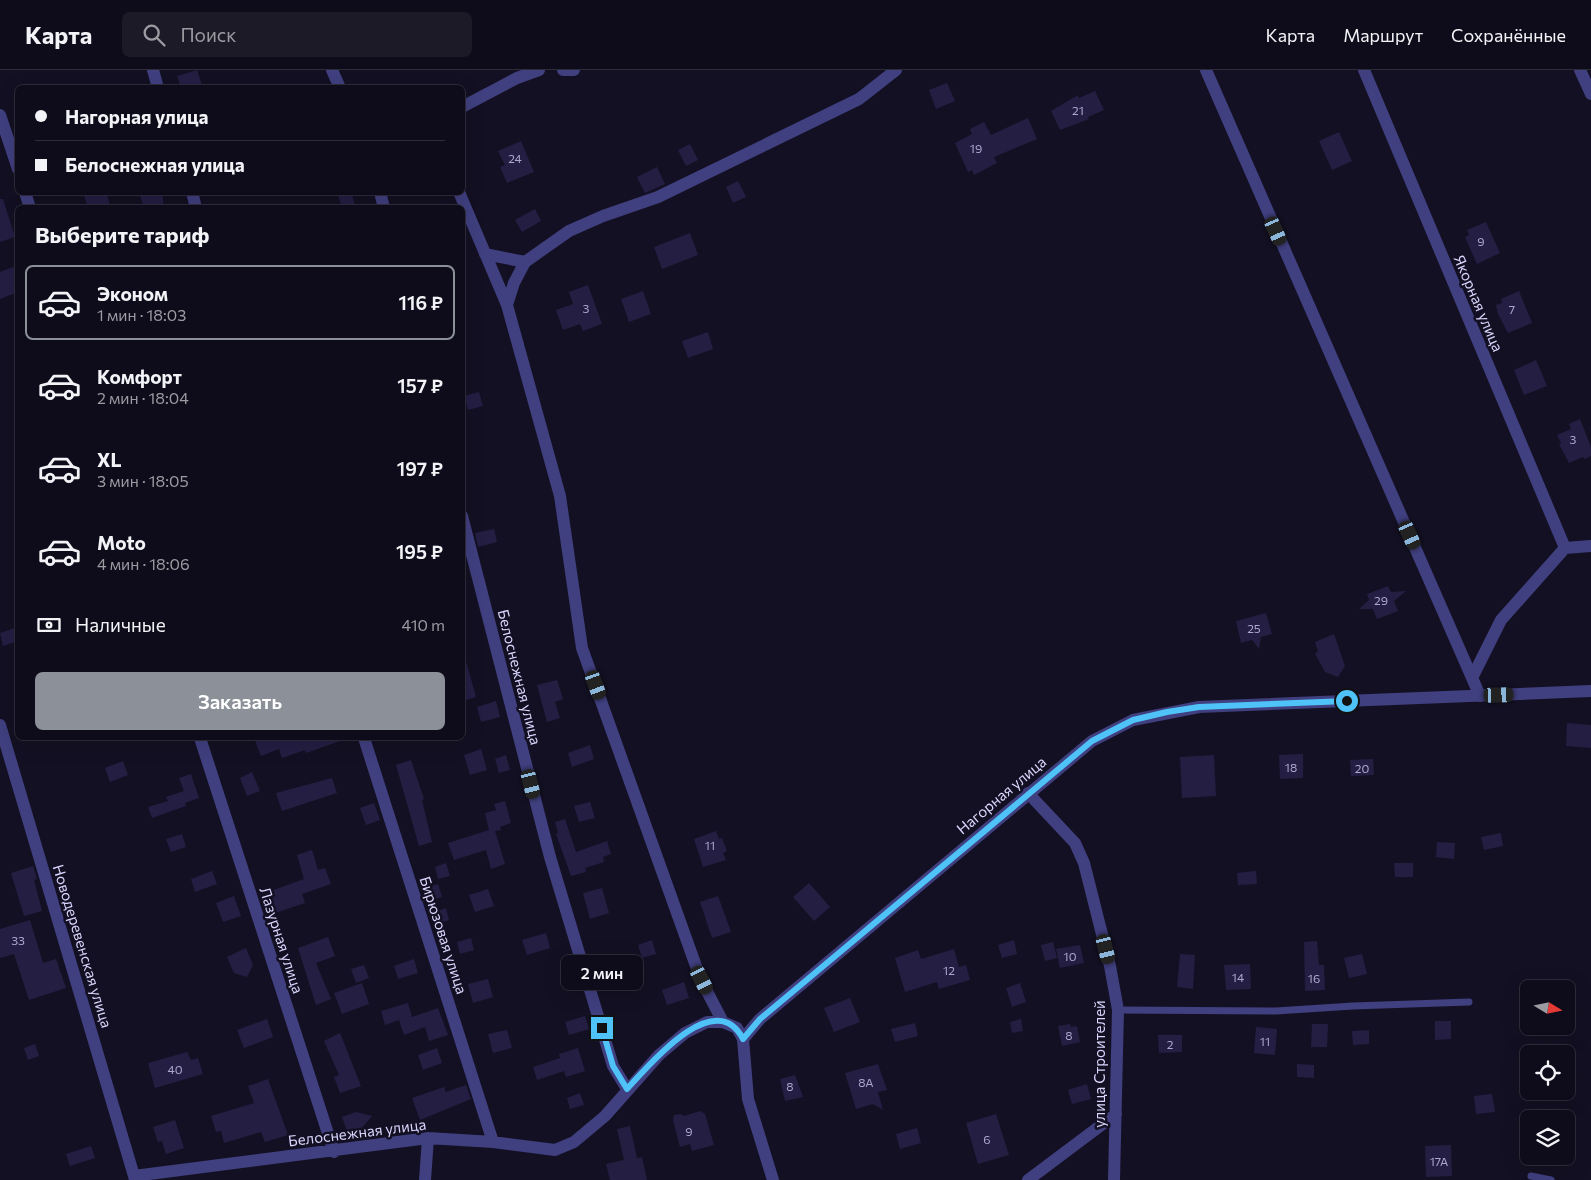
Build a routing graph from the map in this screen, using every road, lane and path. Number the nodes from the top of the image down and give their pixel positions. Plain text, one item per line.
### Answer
1 (153, 70) edge
2 (332, 70) edge
3 (538, 70) edge
4 (562, 70) edge
5 (574, 70) edge
6 (896, 70) edge
7 (1206, 70) edge
8 (1364, 70) edge
9 (1580, 70) edge
10 (157, 85) edge
11 (339, 85) edge
12 (1591, 94) edge
13 (465, 105) edge
14 (0, 115) edge
15 (15, 161) edge
16 (465, 206) edge
17 (485, 254) junction
18 (524, 262) junction
19 (507, 306) junction
20 (465, 528) edge
21 (1591, 546) edge
22 (1565, 548) junction
23 (1472, 678) junction
24 (1591, 691) edge
25 (1480, 696) junction
26 (0, 725) edge
27 (201, 740) edge
28 (365, 740) edge
29 (1028, 793) junction
30 (1469, 1002) dead end
31 (1118, 1010) junction
32 (723, 1022) junction
33 (743, 1039) junction
34 (627, 1089) junction
35 (1116, 1114) junction
36 (428, 1138) junction
37 (493, 1142) junction
38 (334, 1152) junction
39 (1532, 1176) dead end
40 (135, 1178) edge
41 (425, 1180) edge
42 (773, 1180) edge
43 (1028, 1180) edge
44 (1114, 1180) edge
45 (1551, 1180) edge

1 - 10 street
2 - 11 street
3 - 13 street
4 - 5 street
6 - 18 street
7 - 23 street
8 - 22 street, Якорная улица
9 - 12 street
14 - 15 street
16 - 17 street
17 - 18 street
17 - 19 street
18 - 19 street
19 - 32 street
20 - 34 street, Белоснежная улица
21 - 22 street
22 - 23 street
23 - 25 street
24 - 25 street, Нагорная улица
25 - 29 street, Нагорная улица
26 - 40 street, Новодеревенская улица
27 - 38 street, Лазурная улица
28 - 37 street, Бирюзовая улица
29 - 31 street, улица Строителей
29 - 33 street, Нагорная улица
30 - 31 lane
31 - 35 street, улица Строителей
32 - 33 street
32 - 34 street
33 - 42 street
34 - 37 street, Белоснежная улица
35 - 43 street
35 - 44 street, улица Строителей
36 - 37 street, Белоснежная улица
36 - 38 street, Белоснежная улица
36 - 41 street
38 - 40 street, Белоснежная улица
39 - 45 lane

